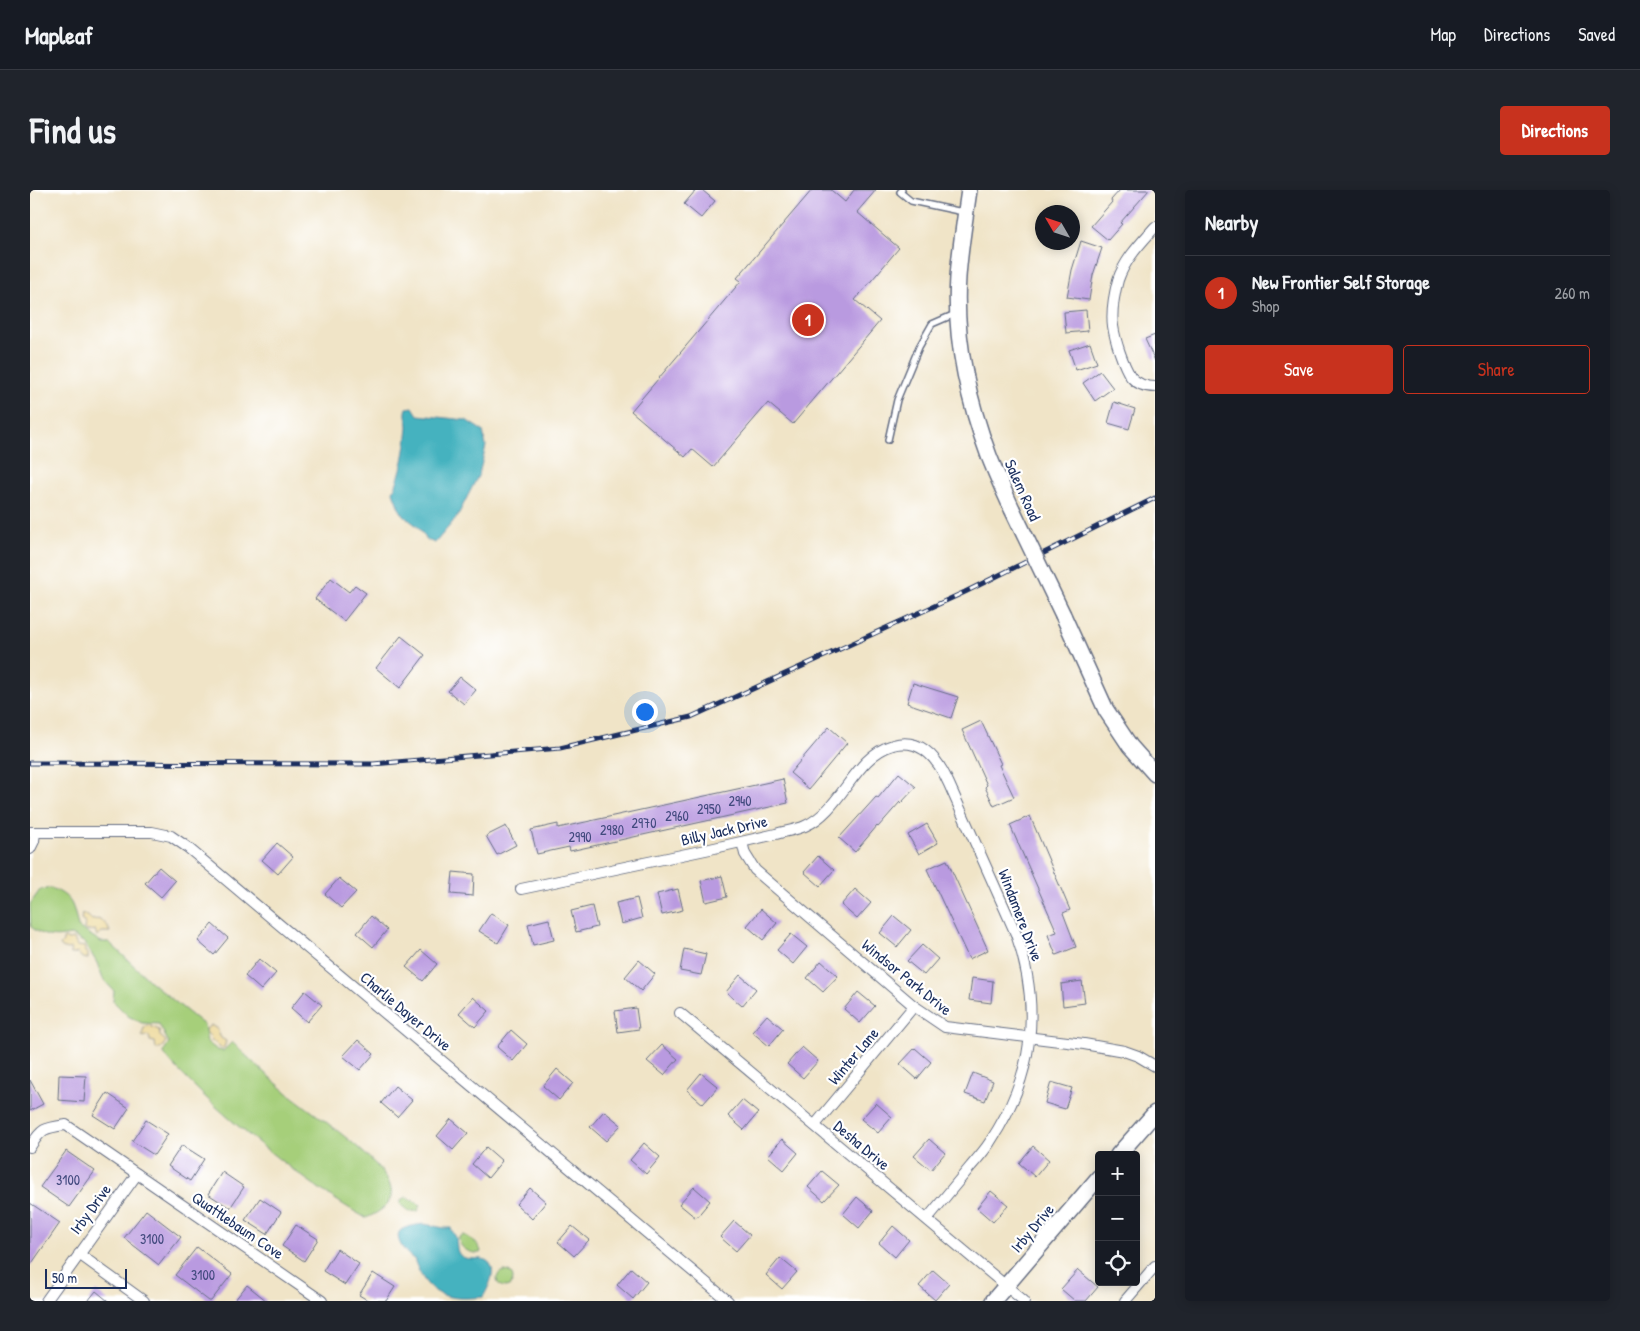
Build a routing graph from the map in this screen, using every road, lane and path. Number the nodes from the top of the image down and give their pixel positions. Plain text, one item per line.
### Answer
1 (902, 190) edge
2 (969, 190) edge
3 (966, 213) junction
4 (1155, 227) edge
5 (959, 313) junction
6 (1155, 387) edge
7 (888, 440) dead end
8 (904, 744) joint
9 (1155, 774) edge
10 (33, 832) edge
11 (742, 842) junction
12 (30, 849) edge
13 (521, 890) dead end
14 (914, 1006) junction
15 (680, 1013) dead end
16 (1029, 1038) junction
17 (1155, 1066) edge
18 (1155, 1113) edge
19 (815, 1125) junction
20 (30, 1147) edge
21 (1122, 1151) edge
22 (137, 1174) junction
23 (1095, 1183) edge
24 (927, 1219) junction
25 (79, 1254) junction
26 (1155, 1266) edge
27 (1006, 1286) junction
28 (46, 1301) edge
29 (144, 1301) edge
30 (322, 1301) edge
31 (728, 1301) edge
32 (993, 1301) edge
33 (1024, 1301) edge
34 (1125, 1301) edge

1 - 3 lane
2 - 3 main road, Salem Road
3 - 5 main road, Salem Road
4 - 6 street
5 - 7 lane
5 - 9 main road, Salem Road, bridge
8 - 11 street, Billy Jack Drive
8 - 16 street, Windamere Drive
10 - 12 street
10 - 31 street, Charlie Dayer Drive
11 - 13 street, Billy Jack Drive
11 - 14 street, Windsor Park Drive
14 - 16 street, Windsor Park Drive
14 - 19 street, Winter Lane
15 - 19 street, Desha Drive
16 - 17 street, Windsor Park Drive
16 - 24 street, Windamere Drive
18 - 21 main road
19 - 24 street, Desha Drive
20 - 22 street, Quattlebaum Cove
22 - 25 street, Irby Drive
22 - 30 street, Quattlebaum Cove
23 - 27 main road, Irby Drive
24 - 27 street, Desha Drive
25 - 28 street, Irby Drive
25 - 29 street, Irby Drive
26 - 34 street
27 - 32 main road, Irby Drive
27 - 33 street, Desha Drive

